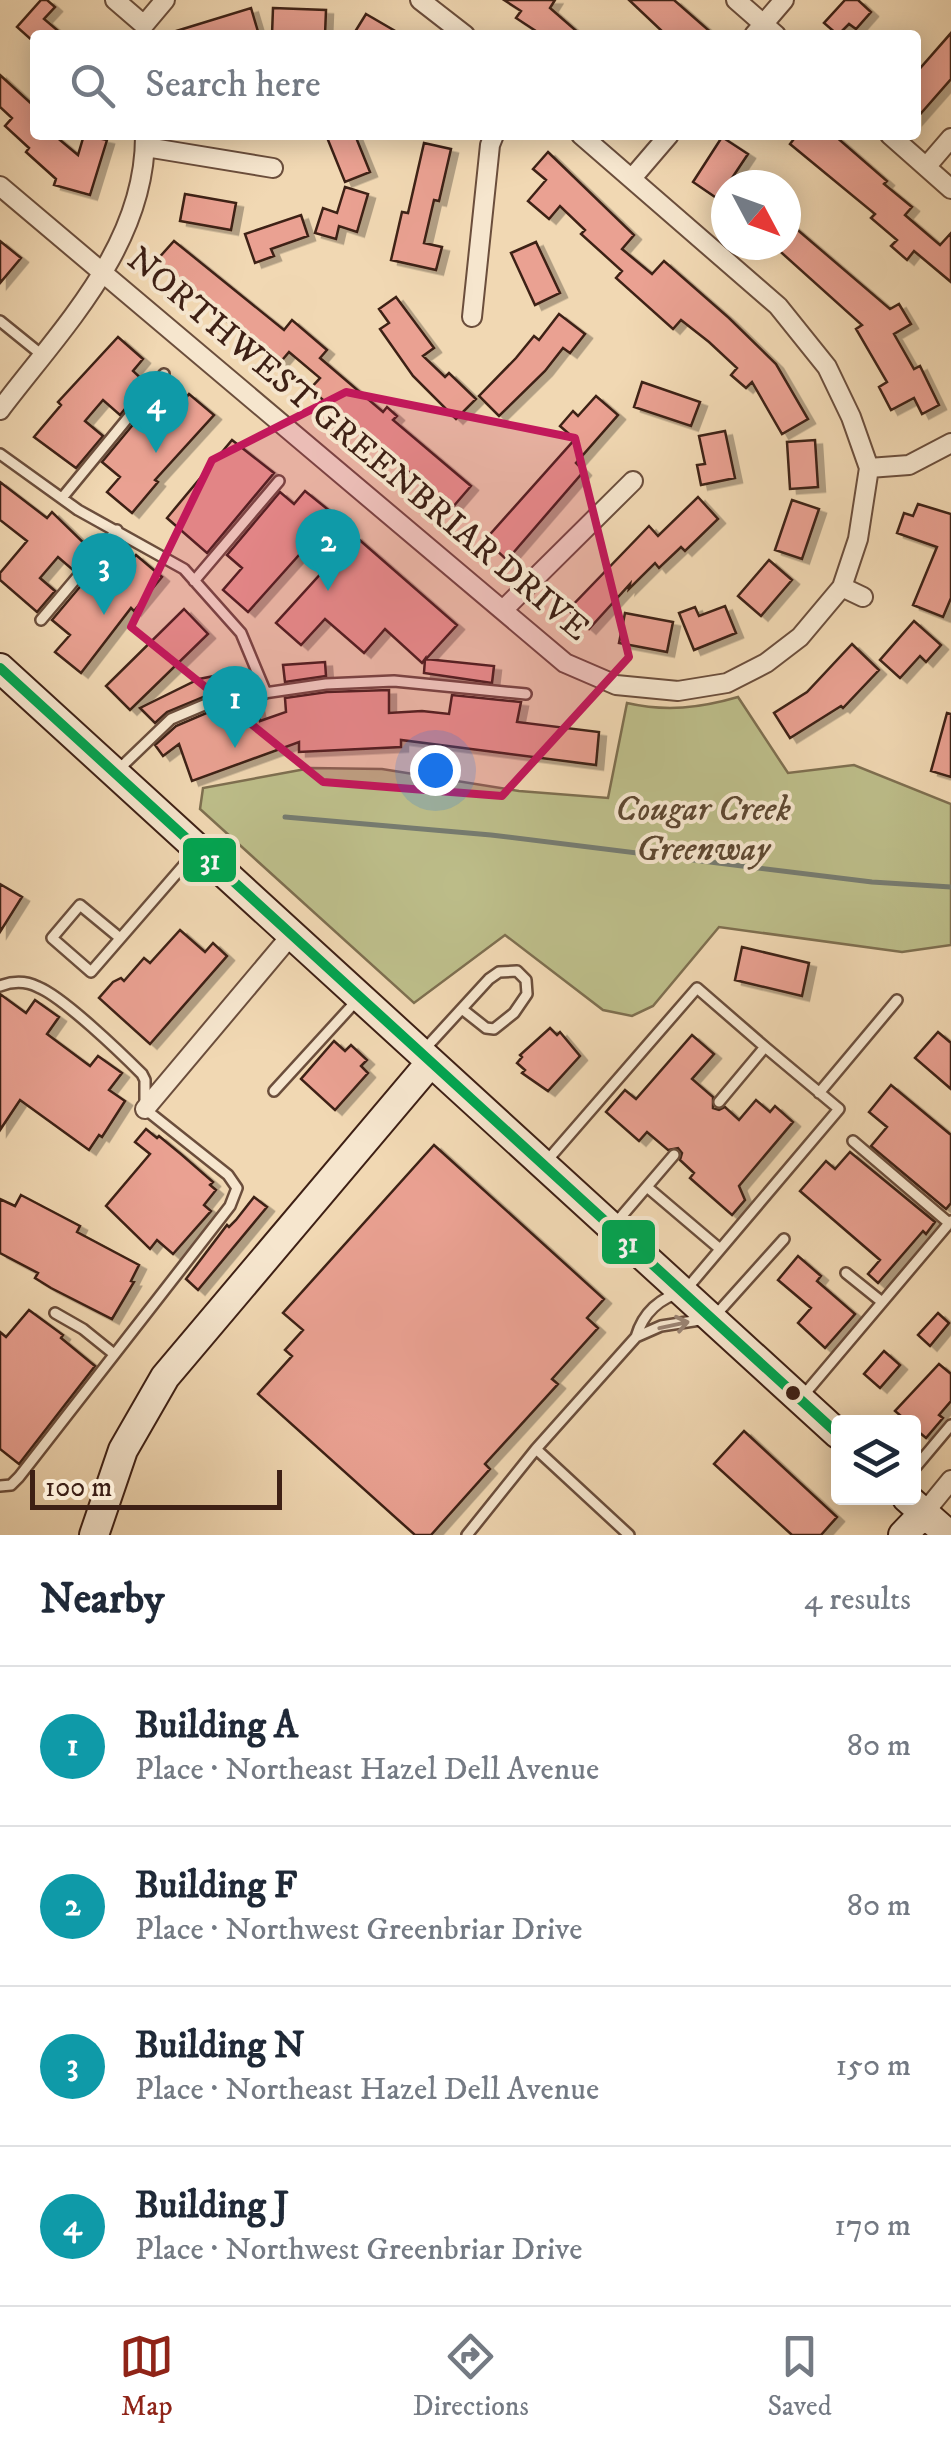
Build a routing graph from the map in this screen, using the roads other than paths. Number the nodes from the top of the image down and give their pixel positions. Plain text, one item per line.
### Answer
1 (115, 0) edge
2 (165, 0) edge
3 (420, 0) edge
4 (736, 0) edge
5 (784, 0) edge
6 (144, 30) edge
7 (459, 30) edge
8 (763, 30) edge
9 (765, 30) edge
10 (951, 138) edge
11 (493, 140) edge
12 (587, 140) edge
13 (664, 140) edge
14 (896, 140) edge
15 (146, 141) edge
16 (926, 167) junction
17 (274, 168) dead end
18 (633, 177) junction
19 (0, 186) edge
20 (951, 189) edge
21 (104, 272) junction
22 (472, 317) dead end
23 (0, 322) edge
24 (42, 354) junction
25 (164, 374) dead end
26 (0, 410) edge
27 (951, 443) edge
28 (0, 454) edge
29 (870, 468) junction
30 (279, 481) dead end
31 (632, 481) dead end
32 (62, 498) junction
33 (116, 530) junction
34 (194, 581) junction
35 (842, 586) junction
36 (863, 596) dead end
37 (503, 610) junction
38 (41, 620) dead end
39 (0, 668) edge
40 (266, 694) junction
41 (526, 694) dead end
42 (115, 773) junction
43 (198, 848) junction
44 (293, 933) junction
45 (120, 938) junction
46 (0, 986) edge
47 (361, 996) junction
48 (897, 1000) dead end
49 (462, 1009) junction
50 (766, 1047) junction
51 (426, 1057) junction
52 (274, 1091) dead end
53 (819, 1092) junction
54 (719, 1102) dead end
55 (146, 1109) junction
56 (853, 1141) dead end
57 (674, 1155) dead end
58 (544, 1164) junction
59 (647, 1187) junction
60 (950, 1222) edge
61 (613, 1227) junction
62 (784, 1238) dead end
63 (720, 1249) junction
64 (846, 1273) dead end
65 (684, 1292) junction
66 (882, 1302) junction
67 (55, 1313) dead end
68 (713, 1318) junction
69 (636, 1337) junction
70 (114, 1354) junction
71 (800, 1399) junction
72 (951, 1426) edge
73 (831, 1428) edge
74 (536, 1449) junction
75 (921, 1461) edge
76 (951, 1480) edge
77 (0, 1486) edge
78 (921, 1501) edge
79 (915, 1505) edge
80 (94, 1535) edge
81 (466, 1535) edge
82 (629, 1535) edge
83 (904, 1535) edge
84 (949, 1535) edge

1 - 6 street
2 - 6 street
3 - 7 street
4 - 8 street
5 - 9 street
10 - 16 street
11 - 22 street
12 - 18 street
13 - 18 street
14 - 16 street
15 - 17 street
15 - 21 street
16 - 20 street
18 - 29 street
19 - 21 street, NORTHWEST GREENBRIAR DRIVE
21 - 24 street
21 - 37 street, NORTHWEST GREENBRIAR DRIVE
23 - 24 lane
24 - 26 street
25 - 32 lane
27 - 29 street
28 - 32 lane
29 - 35 street, NORTHWEST GREENBRIAR DRIVE
30 - 34 lane
31 - 37 street
32 - 33 lane
33 - 34 lane
33 - 38 lane
34 - 40 lane
35 - 36 street
35 - 37 street, NORTHWEST GREENBRIAR DRIVE
39 - 42 main road
40 - 41 lane
40 - 42 lane
42 - 43 main road
43 - 44 main road
43 - 45 lane
44 - 47 main road
44 - 55 street
45 - 45 lane
46 - 55 lane
47 - 51 main road
47 - 52 lane
48 - 53 lane
49 - 49 lane
49 - 51 lane
50 - 53 lane
50 - 54 lane
50 - 58 lane
51 - 58 main road
51 - 80 main road
53 - 63 lane
55 - 70 lane
56 - 60 lane
57 - 59 lane
58 - 61 main road
59 - 61 lane
59 - 63 lane
60 - 66 lane
61 - 65 main road
62 - 68 lane
63 - 65 lane
64 - 66 lane
65 - 68 main road
65 - 69 lane
66 - 71 lane
67 - 70 lane
69 -> 68 lane
68 - 71 main road
69 - 74 lane
70 - 77 lane
71 - 73 main road
72 - 75 lane
74 - 81 lane
74 - 82 lane
76 - 78 street
79 - 83 main road
79 - 84 main road

